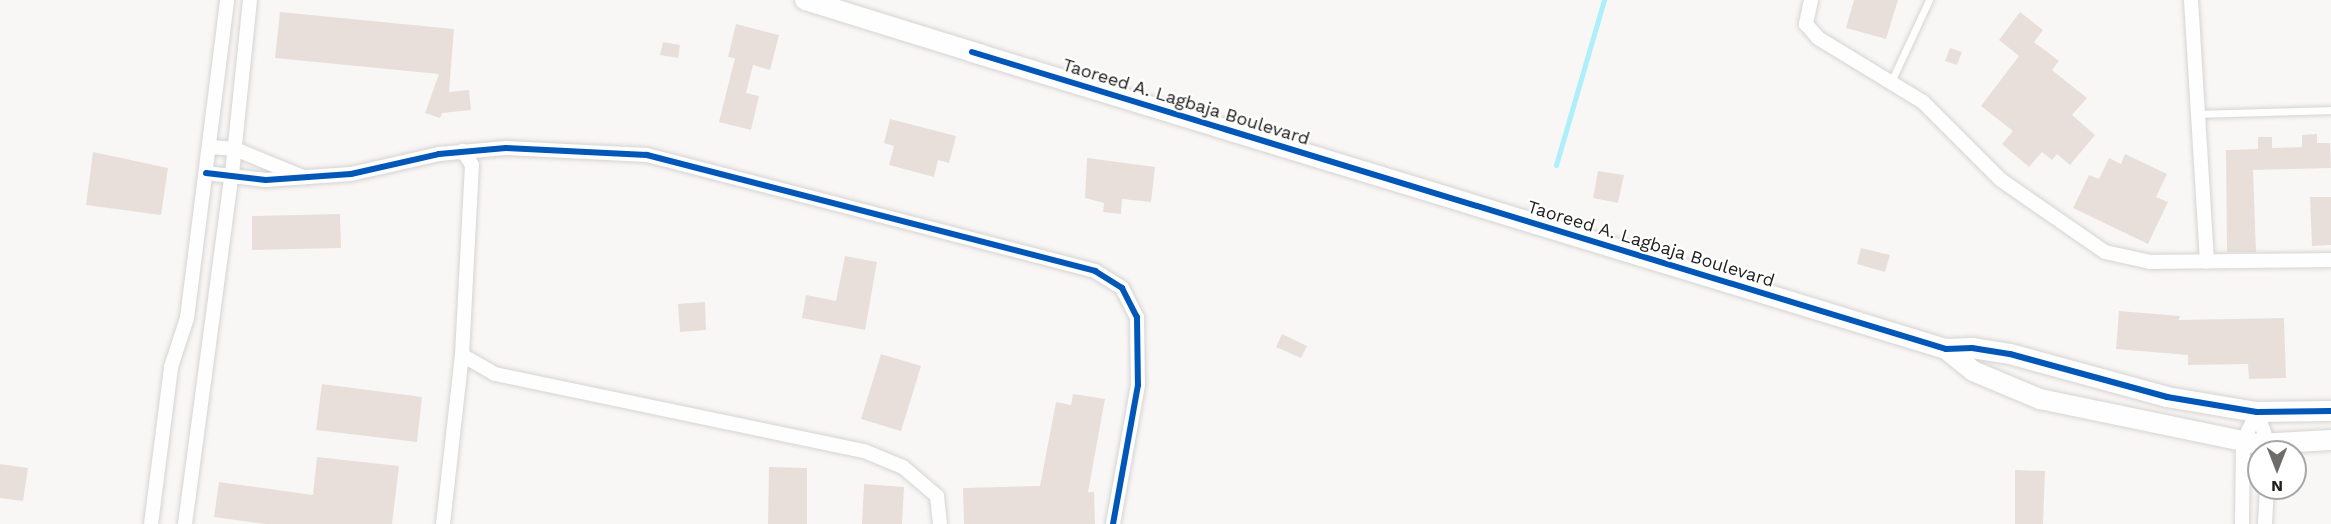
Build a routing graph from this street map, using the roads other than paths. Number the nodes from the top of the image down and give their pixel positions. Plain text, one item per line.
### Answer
1 (227, 0) edge
2 (250, 0) edge
3 (805, 0) edge
4 (1811, 0) edge
5 (1929, 0) edge
6 (2191, 0) edge
7 (972, 52) junction
8 (1890, 84) junction
9 (1148, 107) dead end
10 (2331, 110) edge
11 (2198, 114) junction
12 (209, 147) junction
13 (235, 149) junction
14 (463, 151) junction
15 (206, 172) junction
16 (232, 174) junction
17 (303, 177) junction
18 (2331, 260) edge
19 (2207, 262) junction
20 (1946, 349) junction
21 (462, 355) junction
22 (2331, 411) edge
23 (2257, 412) junction
24 (2267, 440) edge
25 (2331, 440) edge
26 (2243, 442) junction
27 (2247, 443) edge
28 (2307, 443) edge
29 (2266, 500) edge
30 (151, 524) edge
31 (185, 524) edge
32 (443, 524) edge
33 (940, 524) edge
34 (1113, 524) edge
35 (2242, 524) edge
36 (2265, 524) edge

1 - 12 street
2 - 13 street
3 - 7 street, Taoreed A. Lagbaja Boulevard
4 - 8 street
5 - 8 lane
6 - 11 street
7 - 9 street, Taoreed A. Lagbaja Boulevard
7 - 20 street, Taoreed A. Lagbaja Boulevard
8 - 19 street
10 - 11 lane
11 - 19 street
12 - 13 street
12 - 15 street
13 - 16 street
13 - 17 street
14 - 17 street
14 - 21 street
14 - 34 street
15 - 16 street
15 - 30 street
16 - 17 street
16 - 31 street
18 - 19 street
20 - 23 street, Taoreed A. Lagbaja Boulevard
20 - 26 street, Taoreed A. Lagbaja Boulevard
21 - 32 street
21 - 33 street
22 - 23 street, Taoreed A. Lagbaja Boulevard
23 - 24 street
23 - 26 street
25 - 28 street, Taoreed A. Lagbaja Boulevard
26 - 27 street, Taoreed A. Lagbaja Boulevard
26 - 35 street
29 - 36 street

